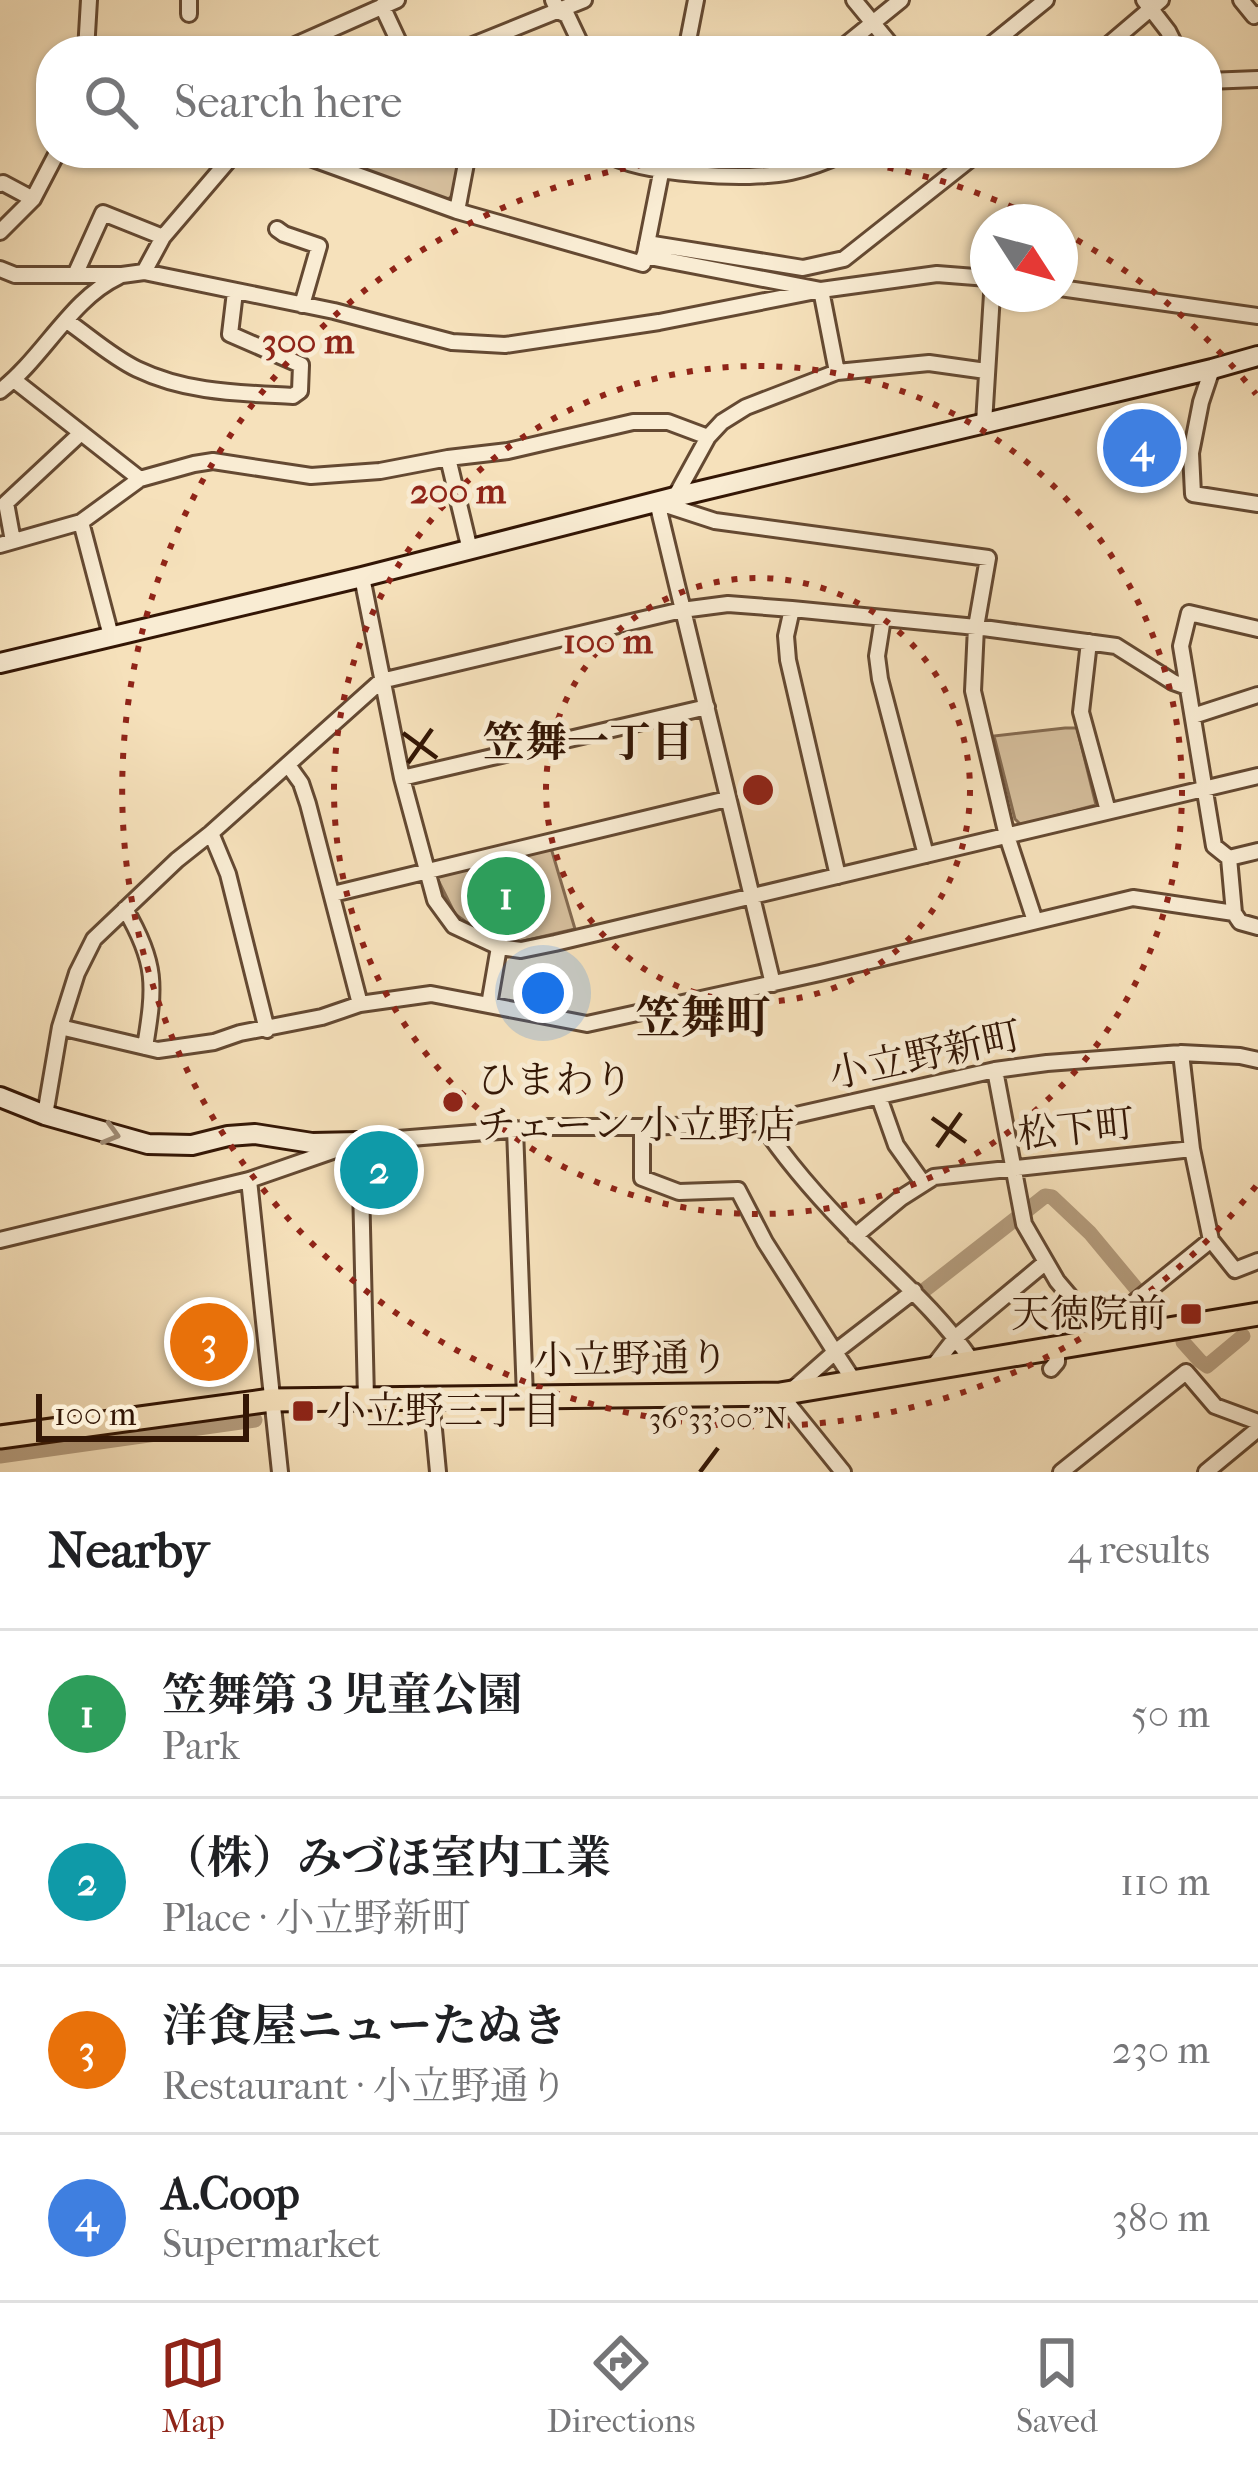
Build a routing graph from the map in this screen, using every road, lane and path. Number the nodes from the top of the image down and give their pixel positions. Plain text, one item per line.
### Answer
1 (89, 0) edge
2 (584, 0) edge
3 (696, 0) edge
4 (854, 0) edge
5 (901, 0) edge
6 (1046, 0) edge
7 (1241, 0) edge
8 (390, 3) edge
9 (1152, 3) edge
10 (555, 6) edge
11 (1258, 14) edge
12 (873, 23) junction
13 (87, 36) edge
14 (316, 36) edge
15 (399, 36) edge
16 (490, 36) edge
17 (577, 36) edge
18 (689, 36) edge
19 (857, 36) edge
20 (884, 36) edge
21 (1002, 36) edge
22 (1117, 36) edge
23 (1170, 36) edge
24 (1258, 80) edge
25 (1222, 81) edge
26 (49, 168) edge
27 (221, 168) edge
28 (338, 168) edge
29 (465, 168) edge
30 (662, 168) edge
31 (686, 168) edge
32 (805, 168) edge
33 (958, 168) edge
34 (0, 184) edge
35 (33, 199) junction
36 (457, 211) junction
37 (278, 229) dead end
38 (0, 232) edge
39 (163, 237) junction
40 (645, 249) junction
41 (0, 269) edge
42 (143, 272) junction
43 (75, 275) junction
44 (122, 275) junction
45 (970, 277) edge
46 (821, 290) junction
47 (1078, 291) edge
48 (235, 292) junction
49 (302, 305) junction
50 (991, 312) edge
51 (1258, 316) edge
52 (67, 321) junction
53 (1258, 356) edge
54 (1212, 370) junction
55 (986, 371) junction
56 (837, 373) junction
57 (14, 380) junction
58 (0, 391) edge
59 (984, 423) junction
60 (81, 433) junction
61 (708, 437) junction
62 (448, 458) junction
63 (140, 478) junction
64 (666, 500) junction
65 (1258, 504) edge
66 (81, 522) junction
67 (6, 543) edge
68 (470, 550) junction
69 (362, 578) junction
70 (792, 609) junction
71 (682, 610) junction
72 (883, 618) junction
73 (976, 627) junction
74 (1258, 629) edge
75 (111, 636) junction
76 (1089, 642) junction
77 (0, 663) edge
78 (381, 681) junction
79 (1187, 687) junction
80 (1258, 695) edge
81 (707, 707) junction
82 (1193, 716) junction
83 (288, 764) junction
84 (1258, 776) edge
85 (402, 778) junction
86 (1204, 788) junction
87 (727, 799) junction
88 (1108, 811) junction
89 (212, 833) junction
90 (1007, 836) junction
91 (1258, 850) edge
92 (926, 855) junction
93 (1229, 858) junction
94 (427, 872) junction
95 (838, 876) junction
96 (333, 894) junction
97 (752, 898) junction
98 (125, 909) junction
99 (1234, 914) junction
100 (1035, 921) junction
101 (1258, 927) edge
102 (499, 947) junction
103 (773, 984) junction
104 (360, 1004) junction
105 (489, 1005) junction
106 (60, 1027) junction
107 (267, 1030) junction
108 (145, 1047) junction
109 (1181, 1053) junction
110 (1258, 1060) edge
111 (995, 1070) junction
112 (0, 1097) edge
113 (879, 1097) junction
114 (46, 1115) junction
115 (761, 1123) junction
116 (642, 1127) junction
117 (515, 1130) junction
118 (360, 1142) junction
119 (1192, 1149) junction
120 (1013, 1169) junction
121 (249, 1180) junction
122 (923, 1183) junction
123 (855, 1235) junction
124 (0, 1240) edge
125 (1210, 1240) junction
126 (1258, 1261) edge
127 (1046, 1262) junction
128 (914, 1291) junction
129 (1258, 1314) edge
130 (956, 1337) junction
131 (1108, 1339) junction
132 (836, 1352) junction
133 (972, 1361) junction
134 (932, 1368) junction
135 (854, 1381) junction
136 (785, 1393) junction
137 (525, 1396) junction
138 (431, 1398) junction
139 (366, 1399) junction
140 (271, 1400) junction
141 (1258, 1426) edge
142 (0, 1437) edge
143 (1079, 1467) edge
144 (280, 1472) edge
145 (438, 1472) edge
146 (843, 1472) edge
147 (1061, 1472) edge
148 (1206, 1472) edge

1 - 13 street
2 - 10 street
3 - 18 street
4 - 12 street
5 - 12 street
6 - 21 street
7 - 11 street
8 - 14 street
8 - 15 street
9 - 22 street
9 - 23 street
10 - 16 street
10 - 17 street
12 - 19 street
12 - 20 street
24 - 25 street
26 - 35 street
27 - 39 street
28 - 36 street
29 - 36 street
30 - 40 street
31 - 32 street
33 - 40 street
34 - 35 street
35 - 38 street
36 - 40 street
37 - 49 street
39 - 42 street
39 - 43 street
40 - 46 street
41 - 43 street
42 - 44 street
42 - 48 street
43 - 44 street
44 - 52 street
45 - 46 street
46 - 49 street
46 - 56 street
47 - 51 street
48 - 49 street
48 - 52 street
50 - 55 street
52 - 57 street
53 - 54 street
54 - 59 street
54 - 65 street
55 - 56 street
55 - 59 street
56 - 61 street
57 - 58 street
57 - 60 street
59 - 64 street
60 - 63 street
60 - 67 street
61 - 62 street
61 - 64 street
62 - 63 street
62 - 68 street
63 - 66 street
64 - 68 street
64 - 71 street
64 - 73 street
66 - 67 street
66 - 75 street
68 - 69 street
69 - 75 street
69 - 78 street
70 - 71 street
70 - 72 street
70 - 95 street
71 - 78 street
71 - 81 street
72 - 73 street
72 - 92 street
73 - 76 street
73 - 90 street
74 - 79 street
75 - 77 street
76 - 79 street
76 - 88 street
78 - 83 street
78 - 85 street
79 - 82 street
80 - 82 street
81 - 85 street
81 - 87 street
82 - 86 street
83 - 89 street
83 - 96 street
84 - 86 street
85 - 94 street
86 - 88 street
86 - 93 street
87 - 94 street
87 - 97 street
88 - 90 street
89 - 98 street
89 - 107 street
90 - 92 street
90 - 100 street
91 - 93 street
92 - 95 street
93 - 99 street
94 - 96 street
94 - 102 street
95 - 97 street
96 - 104 street
97 - 102 street
97 - 103 street
98 - 106 street
98 - 108 street
99 - 100 street
99 - 101 street
100 - 103 street
102 - 105 street
103 - 105 street
104 - 105 street
104 - 107 street
106 - 108 street
106 - 114 street
107 - 108 street
109 - 110 street, 小立野新町
109 - 111 street, 小立野新町
109 - 119 street
111 - 113 street, 小立野新町
111 - 120 street
112 - 114 street
113 - 115 street, 小立野新町
113 - 122 street
114 -> 118 street
115 - 116 street, 小立野新町
115 - 123 street
116 - 117 street, 小立野新町
116 - 132 street
117 - 118 street, 小立野新町
117 - 137 street
118 - 121 street, 小立野新町
118 - 139 street
119 - 120 street, 松下町
119 - 125 street
120 - 122 street, 松下町
120 - 127 street
121 - 124 street, 小立野新町
121 - 140 street
122 - 123 street
123 - 128 street
125 - 126 street
125 - 131 street
127 - 130 street
127 - 131 street
128 - 130 street
128 - 132 street
129 - 131 main road, 小立野通り
130 - 133 street
130 - 134 street
131 - 133 main road, 小立野通り
132 - 135 street
132 - 136 street
133 - 134 main road, 小立野通り
134 - 135 main road, 小立野通り
135 - 136 main road, 小立野通り
136 - 137 main road, 小立野通り
136 - 146 street
137 - 138 main road, 小立野通り
138 - 139 main road, 小立野通り
138 - 145 street
139 - 140 main road, 小立野通り
140 - 142 main road, 小立野通り
140 - 144 street
141 - 143 street
141 - 148 street
143 - 147 street

